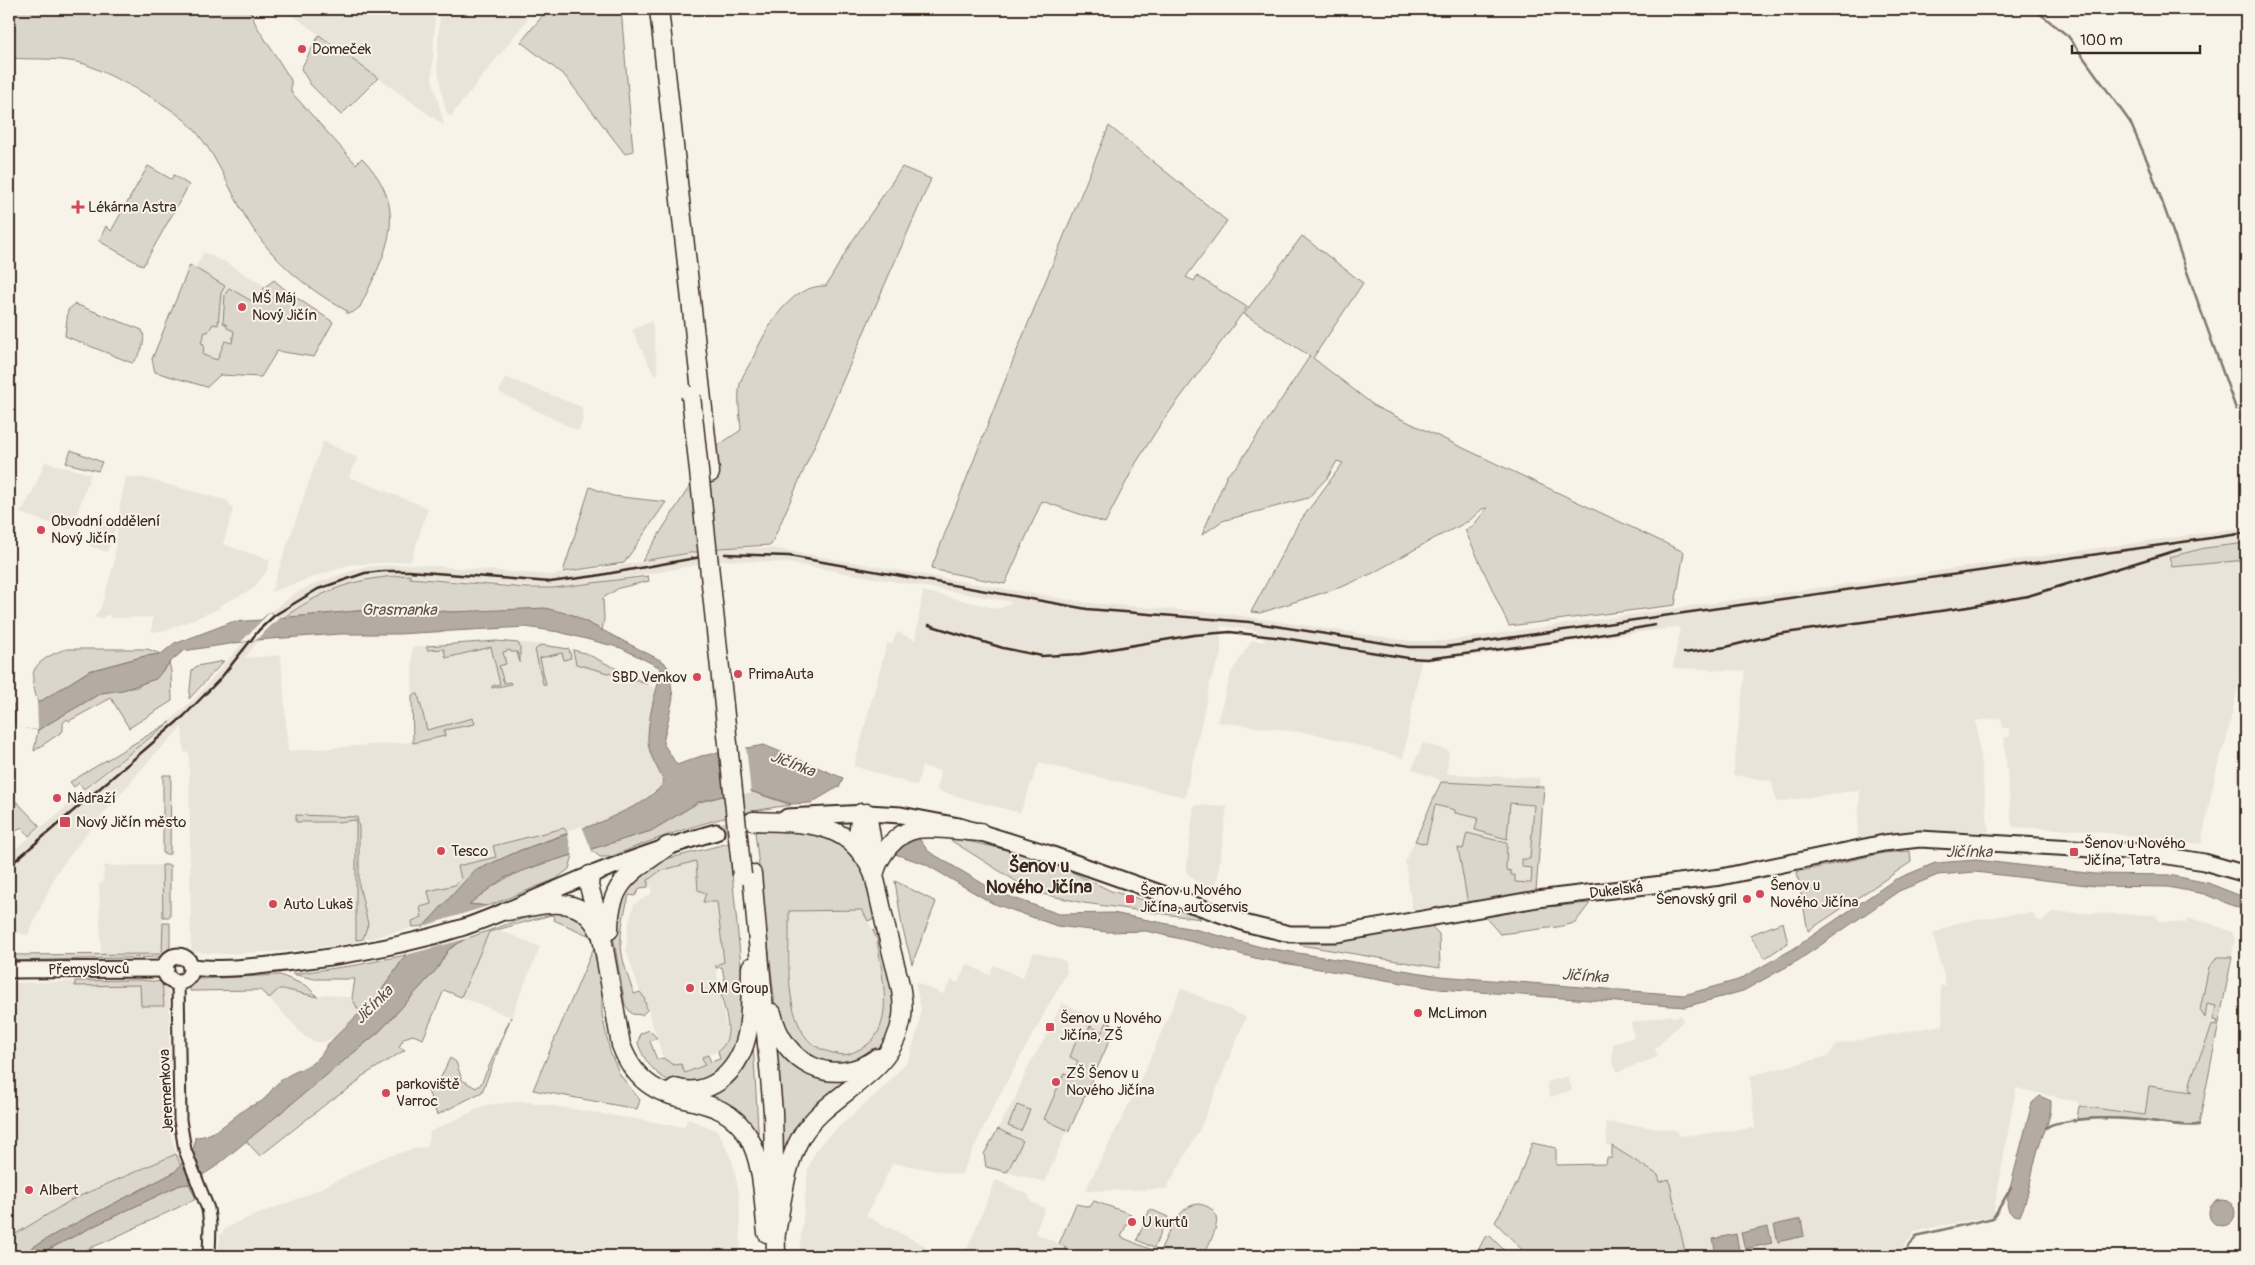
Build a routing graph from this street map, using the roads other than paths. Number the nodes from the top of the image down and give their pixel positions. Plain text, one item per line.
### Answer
1 (648, 9) edge
2 (659, 9) edge
3 (696, 396) junction
4 (864, 813) junction
5 (754, 821) joint
6 (716, 832) tunnel mouth
7 (980, 832) junction
8 (668, 846) junction
9 (872, 867) junction
10 (2246, 874) edge
11 (590, 875) junction
12 (507, 911) junction
13 (606, 936) junction
14 (191, 967) junction
15 (756, 967) junction
16 (166, 969) junction
17 (10, 970) edge
18 (178, 981) junction
19 (888, 1051) junction
20 (772, 1233) junction
21 (209, 1256) edge
22 (767, 1256) edge
23 (776, 1256) edge

1 - 3 highway
2 - 3 highway
3 - 15 highway
4 - 5 main road, Dukelská
4 - 7 main road, Dukelská
4 - 9 highway
5 - 9 highway
6 - 8 main road
7 - 9 highway
7 - 10 main road, Dukelská
8 - 11 main road
8 - 13 highway
9 - 19 highway
11 - 12 main road
11 - 13 highway
12 - 13 highway
12 - 14 main road
13 - 15 highway
13 - 20 highway
14 - 16 main road
14 - 18 main road
15 - 19 highway
15 - 20 highway
16 - 17 main road, Přemyslovců
16 - 18 main road
18 - 21 street, Jeremenkova
19 - 20 highway
20 - 22 highway
20 - 23 highway

